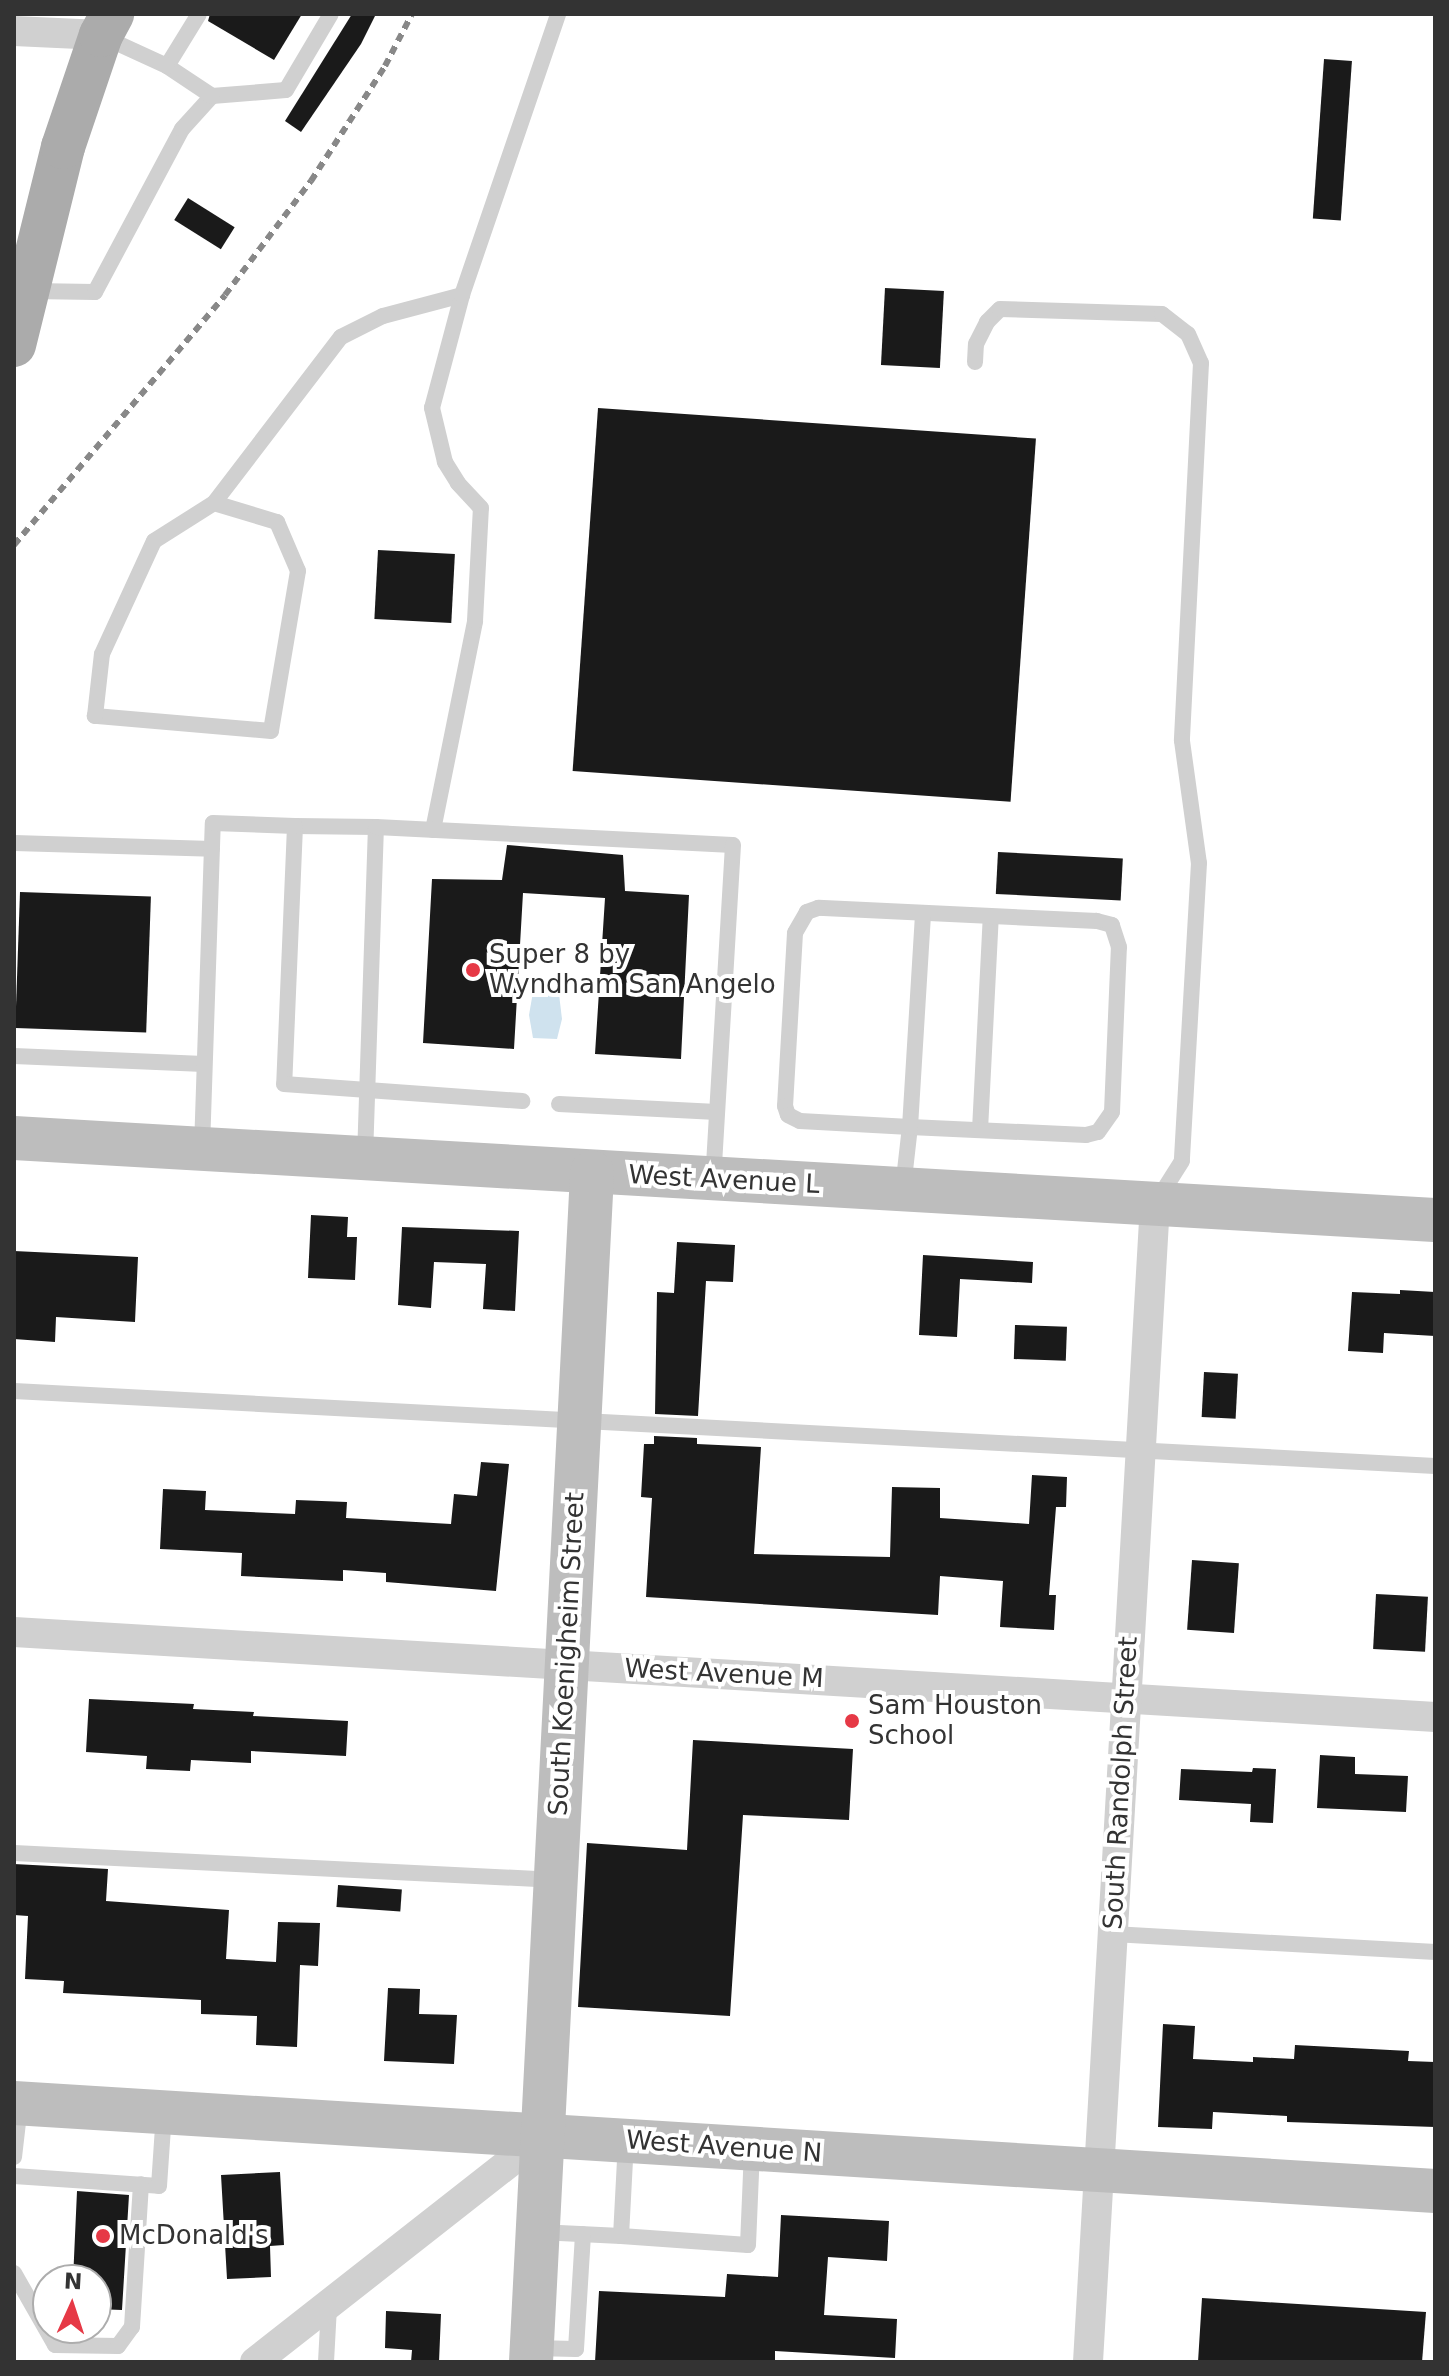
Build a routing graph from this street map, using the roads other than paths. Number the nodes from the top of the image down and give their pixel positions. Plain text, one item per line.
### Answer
1 (178, 14) edge
2 (331, 14) edge
3 (558, 14) edge
4 (196, 19) edge
5 (107, 25) edge
6 (14, 31) edge
7 (167, 66) junction
8 (212, 96) junction
9 (26, 291) junction
10 (462, 295) junction
11 (14, 345) edge
12 (975, 362) dead end
13 (214, 503) junction
14 (295, 826) junction
15 (376, 827) junction
16 (433, 830) junction
17 (14, 843) edge
18 (212, 849) junction
19 (923, 913) junction
20 (991, 916) junction
21 (14, 1056) edge
22 (204, 1064) junction
23 (367, 1092) junction
24 (522, 1101) dead end
25 (559, 1104) dead end
26 (717, 1112) junction
27 (910, 1127) junction
28 (980, 1130) junction
29 (14, 1138) edge
30 (202, 1149) junction
31 (365, 1159) junction
32 (592, 1173) junction
33 (713, 1179) junction
34 (903, 1190) junction
35 (1155, 1203) junction
36 (1435, 1220) edge
37 (14, 1391) edge
38 (579, 1421) junction
39 (1141, 1451) junction
40 (1435, 1466) edge
41 (14, 1632) edge
42 (567, 1665) junction
43 (1127, 1697) junction
44 (1435, 1717) edge
45 (14, 1853) edge
46 (556, 1880) junction
47 (1113, 1934) junction
48 (1435, 1952) edge
49 (17, 2103) edge
50 (164, 2113) junction
51 (543, 2136) junction
52 (626, 2141) junction
53 (752, 2149) junction
54 (14, 2157) edge
55 (1099, 2170) junction
56 (14, 2176) edge
57 (141, 2184) junction
58 (1435, 2191) edge
59 (538, 2232) junction
60 (583, 2234) junction
61 (621, 2236) junction
62 (14, 2273) edge
63 (329, 2307) junction
64 (531, 2355) edge
65 (255, 2362) edge
66 (326, 2362) edge
67 (1088, 2362) edge

1 - 4 lane
2 - 8 lane
3 - 10 lane
4 - 7 lane
5 - 6 street
5 - 7 lane
5 - 9 main road
7 - 8 lane
8 - 9 lane
9 - 11 main road
10 - 13 lane
10 - 16 lane
12 - 35 lane
13 - 13 lane
14 - 15 lane
14 - 18 lane
14 - 23 lane
15 - 16 lane
15 - 23 lane
16 - 26 lane
17 - 18 lane
18 - 22 lane
19 - 20 lane
19 - 27 lane
19 - 27 lane
20 - 28 lane
20 - 28 lane
21 - 22 lane
22 - 30 lane
23 - 24 lane
23 - 31 lane
25 - 26 lane
26 - 33 lane
27 - 28 lane
27 - 34 lane
29 - 30 main road, West Avenue L
30 - 31 main road, West Avenue L
31 - 32 main road, West Avenue L
32 - 33 main road, West Avenue L
32 - 38 main road, South Koenigheim Street
33 - 34 main road, West Avenue L
34 - 35 main road, West Avenue L
35 - 36 main road, West Avenue L
35 - 39 street, South Randolph Street
37 - 38 lane
38 - 39 lane
38 - 42 main road, South Koenigheim Street
39 - 40 lane
39 - 43 street, South Randolph Street
41 - 42 street, West Avenue M
42 - 43 street, West Avenue M
42 - 46 main road, South Koenigheim Street
43 - 44 street, West Avenue M
43 - 47 street, South Randolph Street
45 - 46 lane
46 - 51 main road, South Koenigheim Street
47 - 48 lane
47 - 55 street, South Randolph Street
49 - 50 main road, West Avenue N
49 - 54 lane
50 - 51 main road, West Avenue N
50 - 57 lane
51 - 52 main road, West Avenue N
51 - 59 main road, South Koenigheim Street
51 - 63 street
52 - 53 main road, West Avenue N
52 - 61 lane
53 - 55 main road, West Avenue N
53 - 61 lane
55 - 58 main road, West Avenue N
55 - 67 street, South Randolph Street
56 - 57 lane
57 - 62 lane
59 - 60 lane
59 - 64 main road, South Koenigheim Street
60 - 61 lane
60 - 64 lane
63 - 65 street
63 - 66 lane

